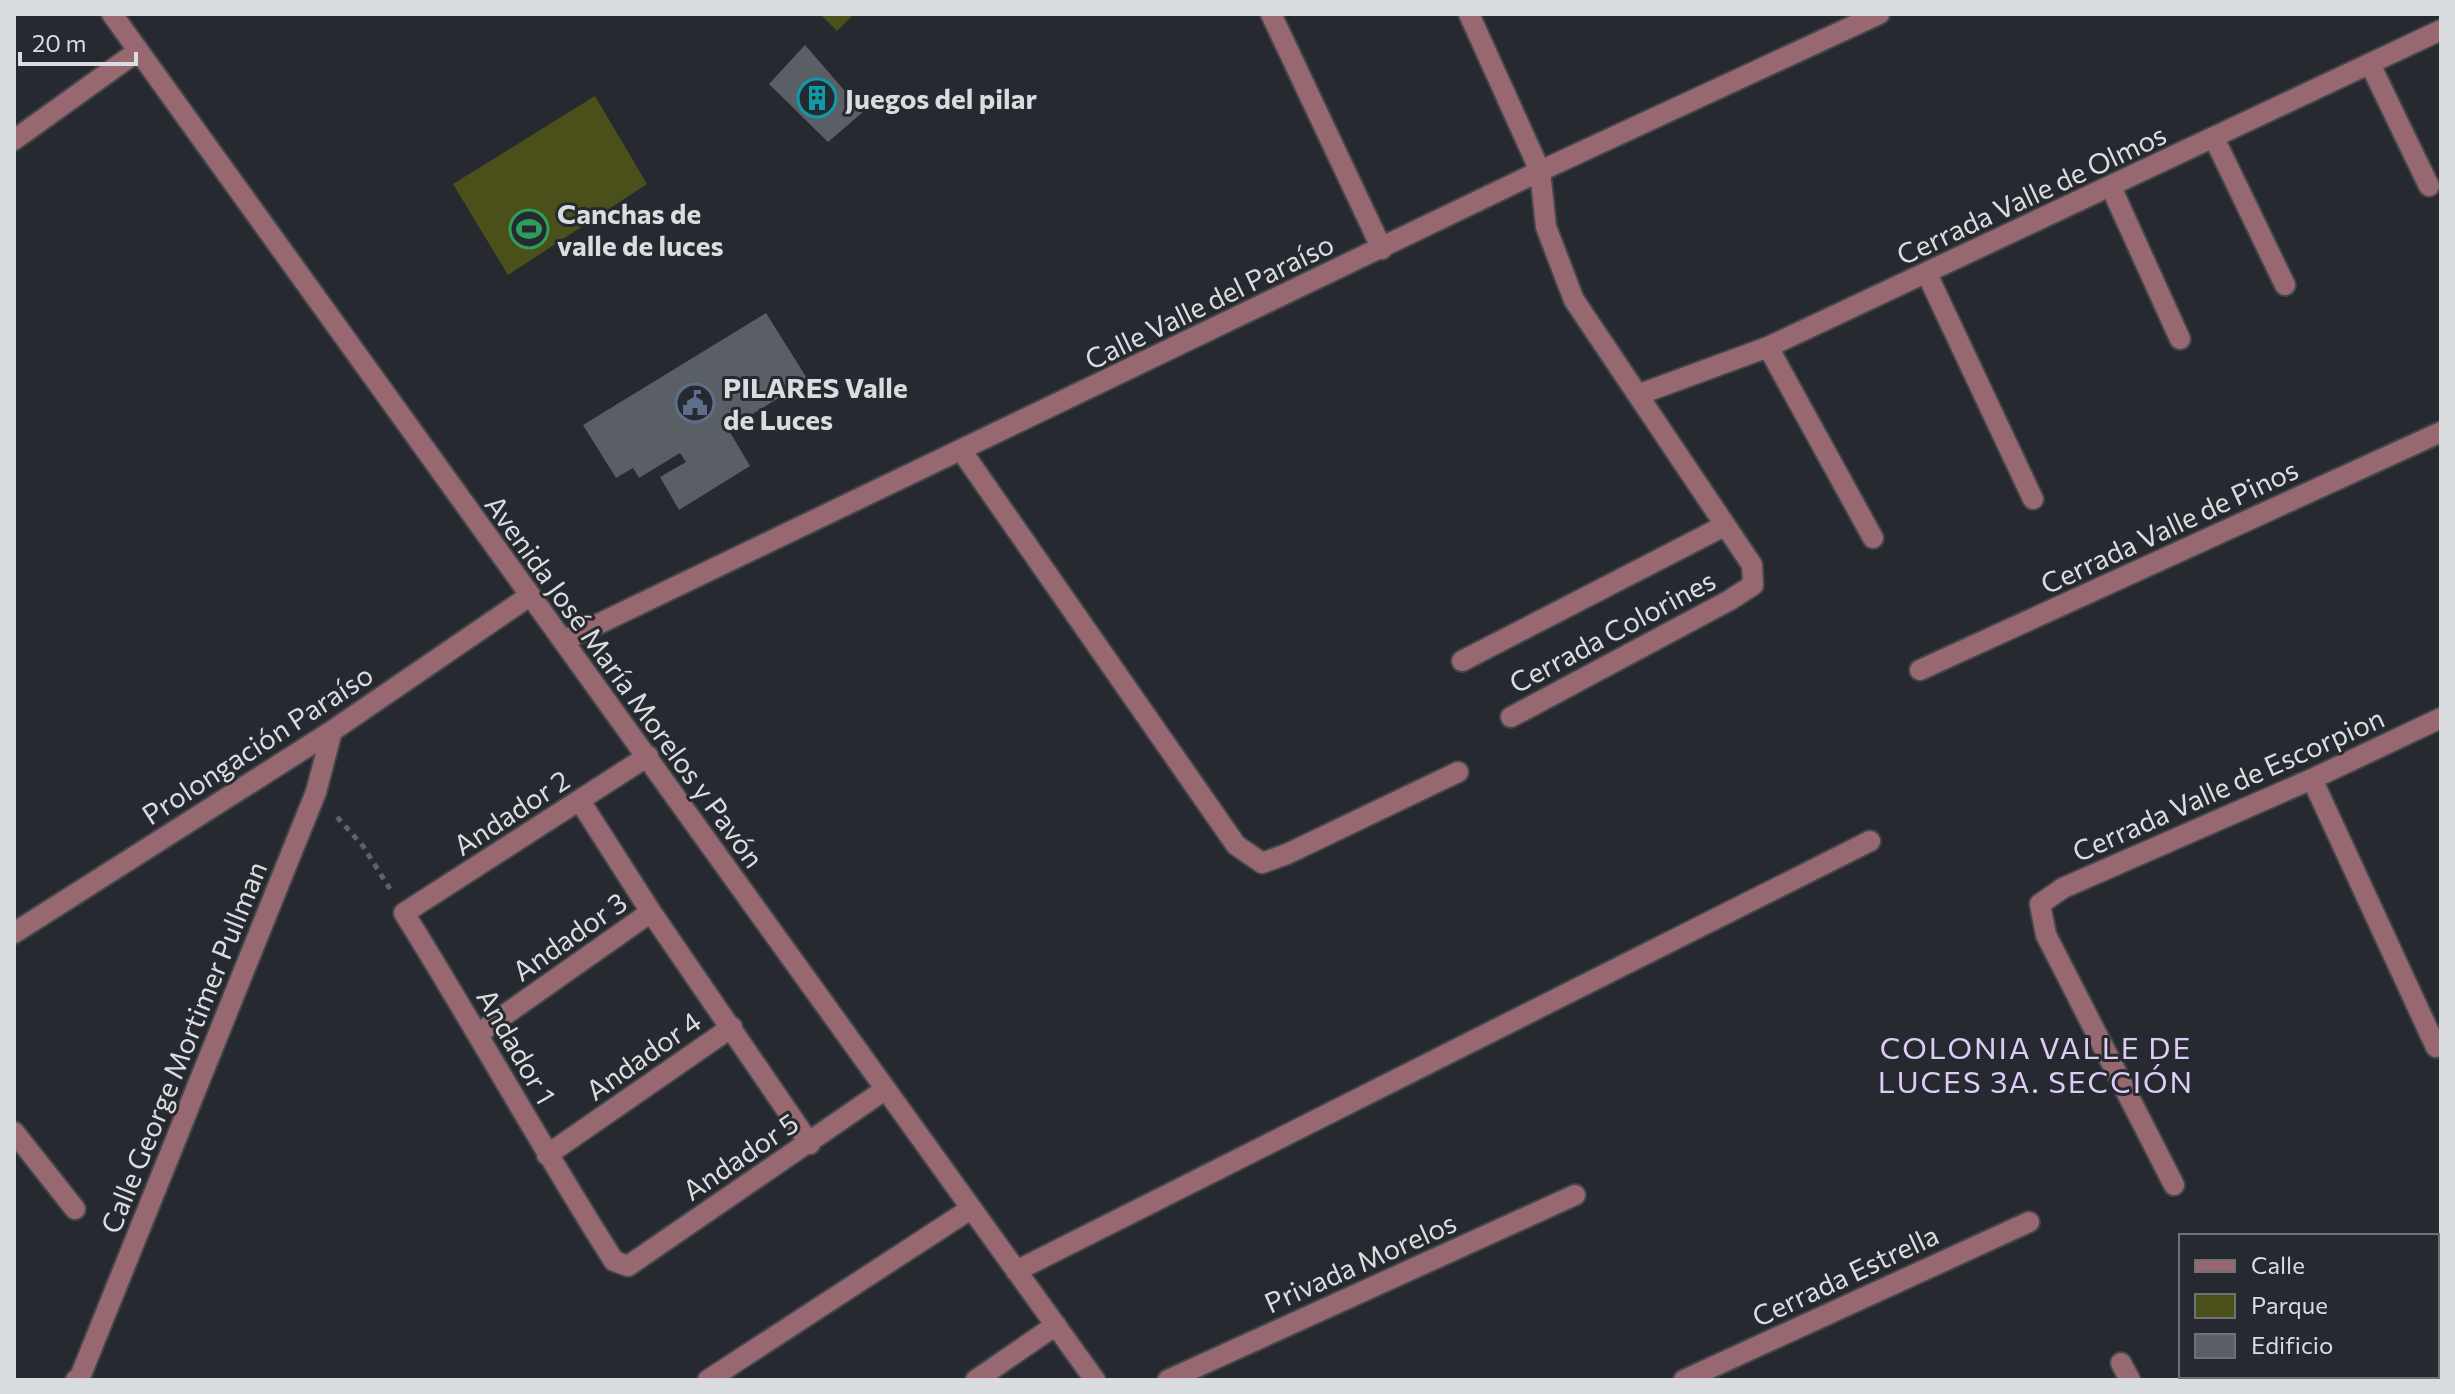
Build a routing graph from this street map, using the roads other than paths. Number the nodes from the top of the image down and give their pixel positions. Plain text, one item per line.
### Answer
1 (112, 14) edge
2 (1271, 14) edge
3 (1469, 14) edge
4 (1879, 14) edge
5 (2441, 30) edge
6 (138, 51) junction
7 (2370, 64) junction
8 (2214, 138) junction
9 (14, 140) edge
10 (1540, 171) junction
11 (2429, 186) dead end
12 (2111, 187) junction
13 (1382, 249) junction
14 (1927, 274) junction
15 (2285, 285) dead end
16 (2180, 339) dead end
17 (1768, 347) junction
18 (1640, 394) junction
19 (2441, 432) edge
20 (961, 450) junction
21 (2033, 499) dead end
22 (1724, 526) junction
23 (1873, 538) dead end
24 (528, 597) junction
25 (565, 640) junction
26 (1462, 661) dead end
27 (1920, 670) dead end
28 (1511, 717) dead end
29 (2441, 718) edge
30 (332, 731) junction
31 (648, 756) junction
32 (1458, 772) dead end
33 (2312, 779) junction
34 (580, 801) junction
35 (1870, 841) dead end
36 (651, 912) junction
37 (404, 913) joint
38 (14, 933) edge
39 (732, 1027) junction
40 (479, 1033) junction
41 (2436, 1047) dead end
42 (883, 1091) junction
43 (14, 1132) edge
44 (810, 1144) junction
45 (547, 1155) junction
46 (2174, 1185) dead end
47 (1575, 1195) dead end
48 (75, 1209) dead end
49 (969, 1210) junction
50 (2029, 1222) dead end
51 (628, 1266) joint
52 (1016, 1271) junction
53 (1056, 1325) junction
54 (79, 1379) edge
55 (708, 1380) edge
56 (976, 1380) edge
57 (1095, 1380) edge
58 (1168, 1380) edge
59 (1684, 1380) edge

1 - 6 street, Avenida José María Morelos y Pavón
2 - 13 street
3 - 10 street, Cerrada Colorines
4 - 10 street, Calle Valle del Paraíso
5 - 7 street, Cerrada Valle de Olmos
6 - 9 street
6 - 24 street, Avenida José María Morelos y Pavón
7 - 8 street, Cerrada Valle de Olmos
7 - 11 street
8 - 12 street, Cerrada Valle de Olmos
8 - 15 street
10 - 13 street, Calle Valle del Paraíso
10 - 18 street, Cerrada Colorines
12 - 14 street, Cerrada Valle de Olmos
12 - 16 street
13 - 20 street, Calle Valle del Paraíso
14 - 17 street, Cerrada Valle de Olmos
14 - 21 street
17 - 18 street, Cerrada Valle de Olmos
17 - 23 street
18 - 22 street, Cerrada Colorines
19 - 27 street, Cerrada Valle de Pinos
20 - 25 street, Calle Valle del Paraíso
20 - 32 street
22 - 26 street
22 - 28 street, Cerrada Colorines
24 - 25 street, Avenida José María Morelos y Pavón
24 - 30 street, Prolongación Paraíso
25 - 31 street, Avenida José María Morelos y Pavón
29 - 33 street, Cerrada Valle de Escorpion
30 - 38 street, Prolongación Paraíso
30 - 54 street, Calle George Mortimer Pullman
31 - 34 street, Andador 2
31 - 42 street, Avenida José María Morelos y Pavón
33 - 41 street
33 - 46 street, Cerrada Valle de Escorpion
34 - 36 street
34 - 37 street, Andador 2
35 - 52 street
36 - 39 street
36 - 40 street, Andador 3
37 - 40 street, Andador 1
39 - 44 street
39 - 45 street, Andador 4
40 - 45 street, Andador 1
42 - 44 street, Andador 5
42 - 49 street, Avenida José María Morelos y Pavón
43 - 48 street
44 - 51 street, Andador 5
45 - 51 street, Andador 1
47 - 58 street, Privada Morelos
49 - 52 street, Avenida José María Morelos y Pavón
49 - 55 street
50 - 59 street, Cerrada Estrella
52 - 53 street, Avenida José María Morelos y Pavón
53 - 56 street
53 - 57 street, Avenida José María Morelos y Pavón

